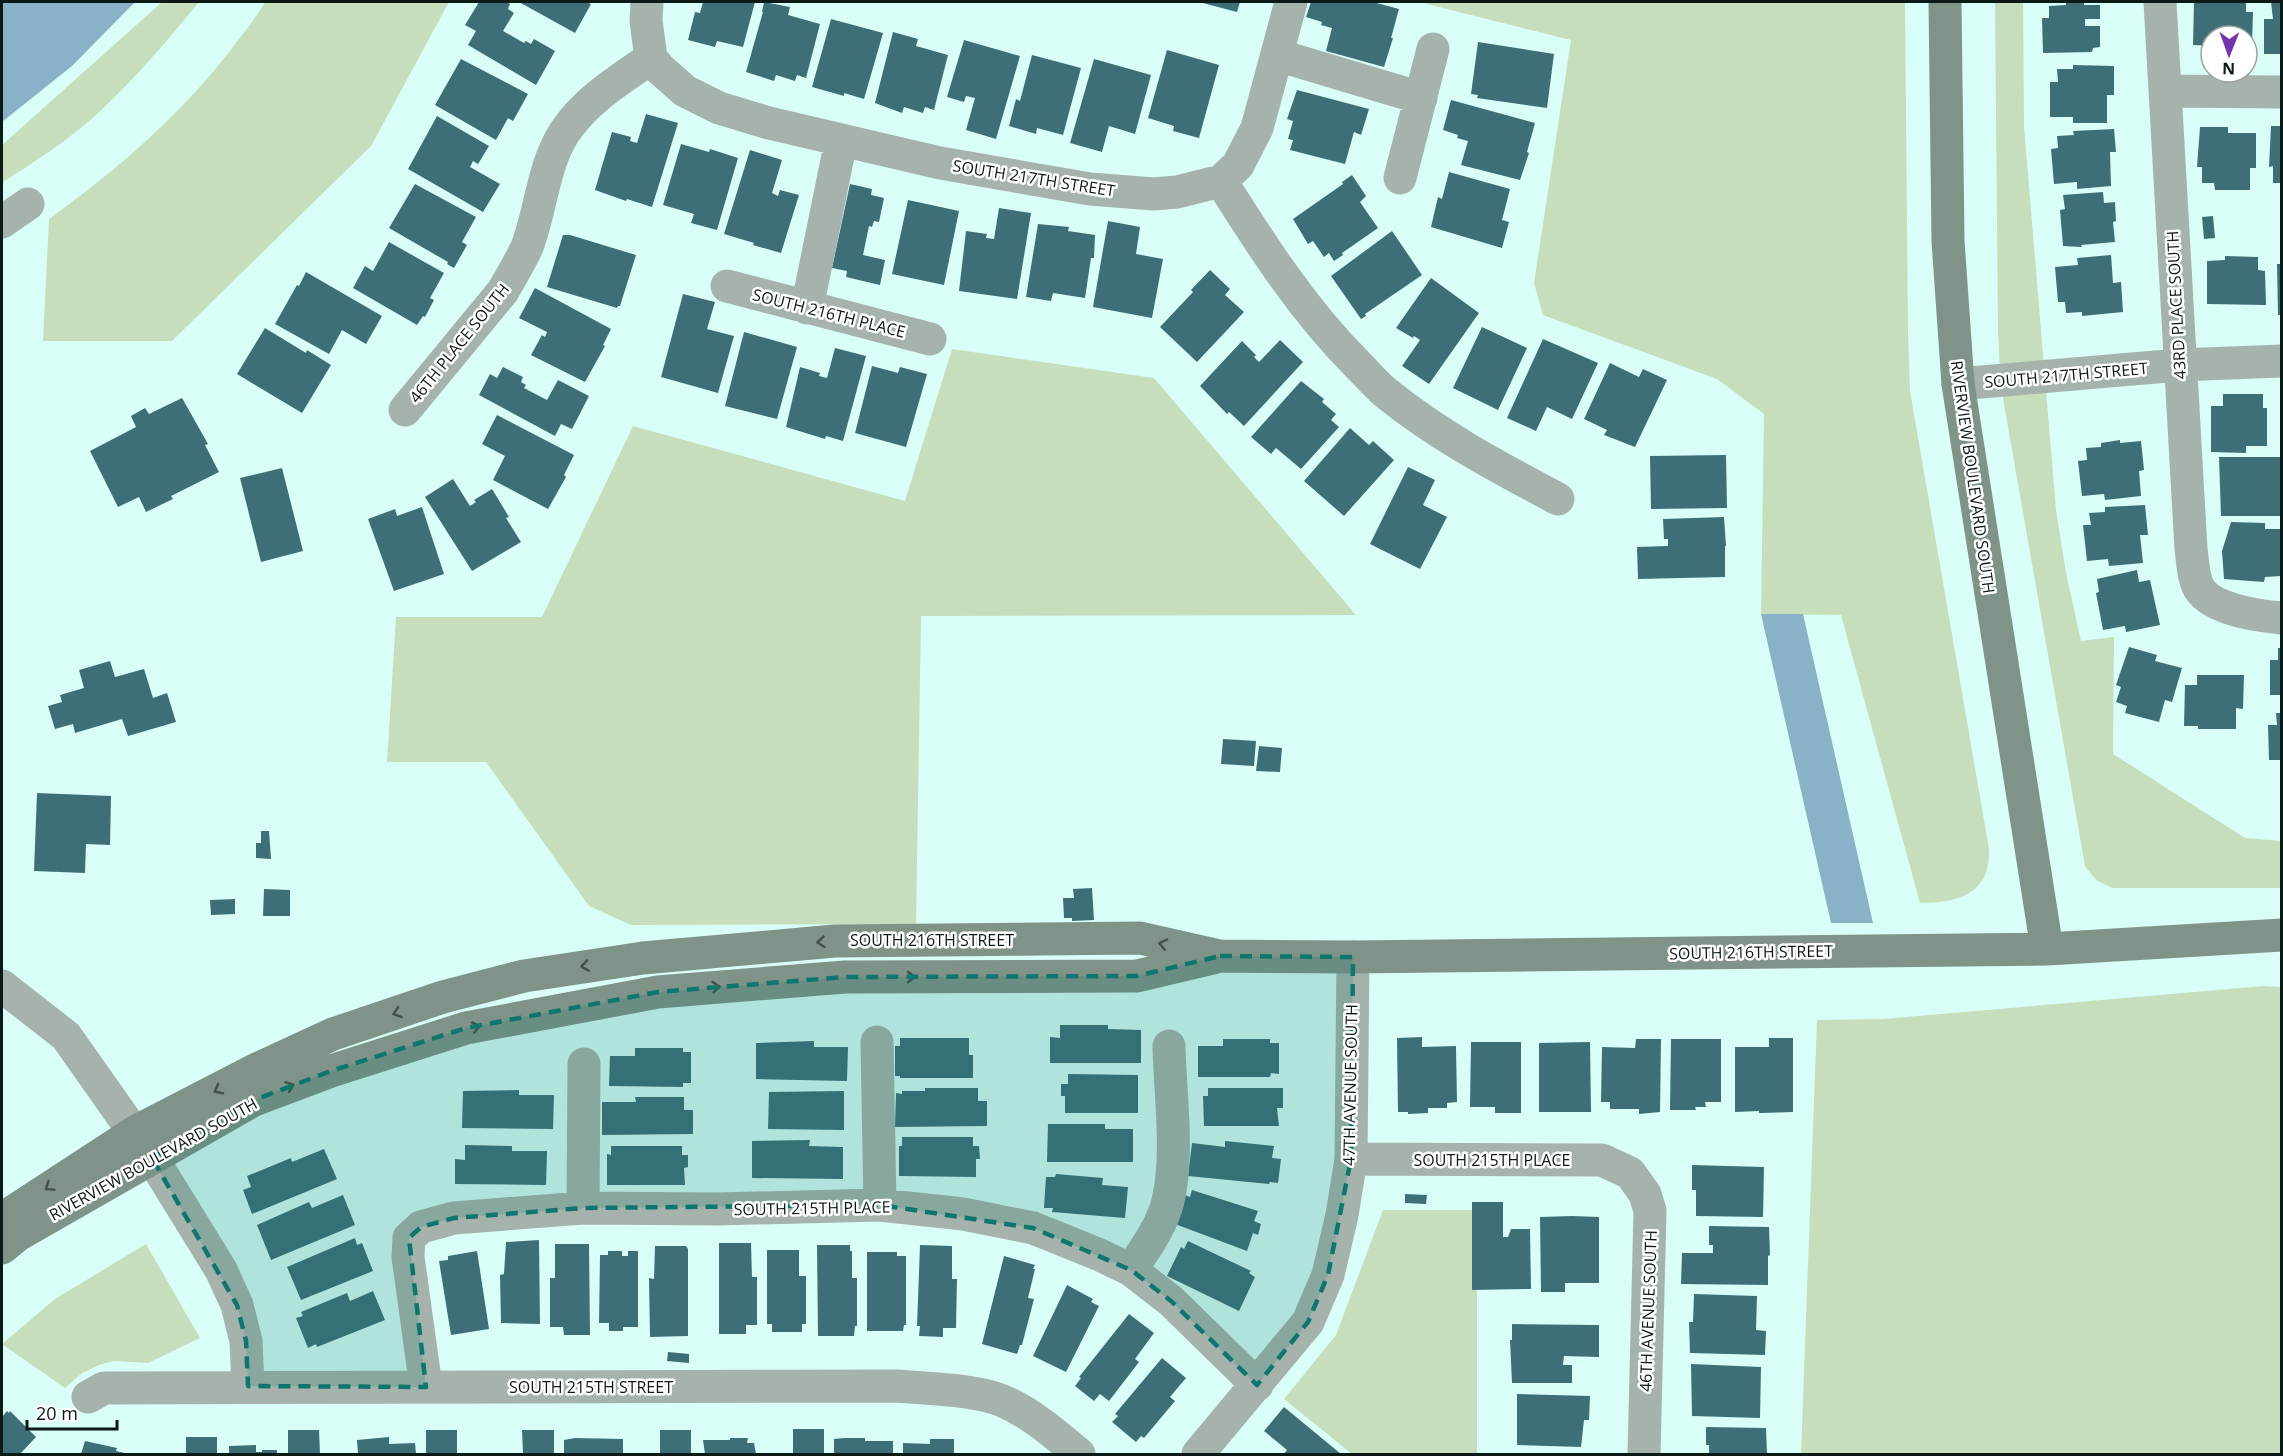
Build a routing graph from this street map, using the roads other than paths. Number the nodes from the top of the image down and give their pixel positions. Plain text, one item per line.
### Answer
1 (647, 2) edge
2 (1291, 2) edge
3 (1945, 2) edge
4 (2160, 2) edge
5 (1433, 49) dead end
6 (1277, 55) junction
7 (651, 57) junction
8 (2165, 92) junction
9 (2282, 92) edge
10 (1421, 98) junction
11 (841, 141) junction
12 (1400, 178) dead end
13 (1221, 181) junction
14 (727, 286) dead end
15 (807, 308) junction
16 (930, 339) dead end
17 (2282, 361) edge
18 (2180, 365) junction
19 (1958, 384) junction
20 (405, 410) dead end
21 (1558, 499) dead end
22 (2282, 618) edge
23 (2282, 935) edge
24 (2047, 949) junction
25 (1220, 956) junction
26 (1353, 957) junction
27 (643, 958) joint
28 (2, 986) edge
29 (658, 992) joint
30 (877, 1042) dead end
31 (1169, 1046) dead end
32 (584, 1064) dead end
33 (143, 1145) junction
34 (1351, 1159) junction
35 (1630, 1173) joint
36 (880, 1205) junction
37 (583, 1208) junction
38 (2, 1219) edge
39 (2, 1248) edge
40 (1131, 1270) junction
41 (1257, 1385) junction
42 (248, 1386) junction
43 (426, 1387) junction
44 (88, 1397) dead end
45 (1079, 1455) edge
46 (1198, 1455) edge
47 (1644, 1455) edge

1 - 7 street
2 - 6 street
3 - 19 street, RIVERVIEW BOULEVARD SOUTH
4 - 8 street, 43RD PLACE SOUTH
5 - 10 street
6 - 10 street
6 - 13 street
7 - 11 street, SOUTH 217TH STREET
7 - 20 street, 46TH PLACE SOUTH
8 - 9 street
8 - 18 street, 43RD PLACE SOUTH
10 - 12 street
11 - 13 street, SOUTH 217TH STREET
11 - 15 street
13 - 21 street
14 - 15 street, SOUTH 216TH PLACE
15 - 16 street, SOUTH 216TH PLACE
17 - 18 street, SOUTH 217TH STREET
18 - 19 street, SOUTH 217TH STREET
18 - 22 street, 43RD PLACE SOUTH
19 - 24 street, RIVERVIEW BOULEVARD SOUTH
23 - 24 street, SOUTH 216TH STREET
24 - 26 street, SOUTH 216TH STREET
25 - 26 street, SOUTH 216TH STREET
25 -> 27 street, SOUTH 216TH STREET
29 -> 25 street, SOUTH 216TH STREET
26 - 34 street, 47TH AVENUE SOUTH
27 -> 33 street, RIVERVIEW BOULEVARD SOUTH
28 - 33 street
33 -> 29 street, RIVERVIEW BOULEVARD SOUTH
30 - 36 street
31 - 40 street
32 - 37 street
33 -> 38 street, RIVERVIEW BOULEVARD SOUTH
33 - 39 street, RIVERVIEW BOULEVARD SOUTH
33 - 42 street
34 - 35 street, SOUTH 215TH PLACE
34 - 41 street, 47TH AVENUE SOUTH
35 - 47 street, 46TH AVENUE SOUTH
36 - 37 street, SOUTH 215TH PLACE
36 - 40 street, SOUTH 215TH PLACE
37 - 43 street, SOUTH 215TH PLACE
40 - 41 street, SOUTH 215TH PLACE
41 - 46 street, 47TH AVENUE SOUTH
42 - 43 street, SOUTH 215TH STREET
42 - 44 street, SOUTH 215TH STREET
43 - 45 street, SOUTH 215TH STREET

